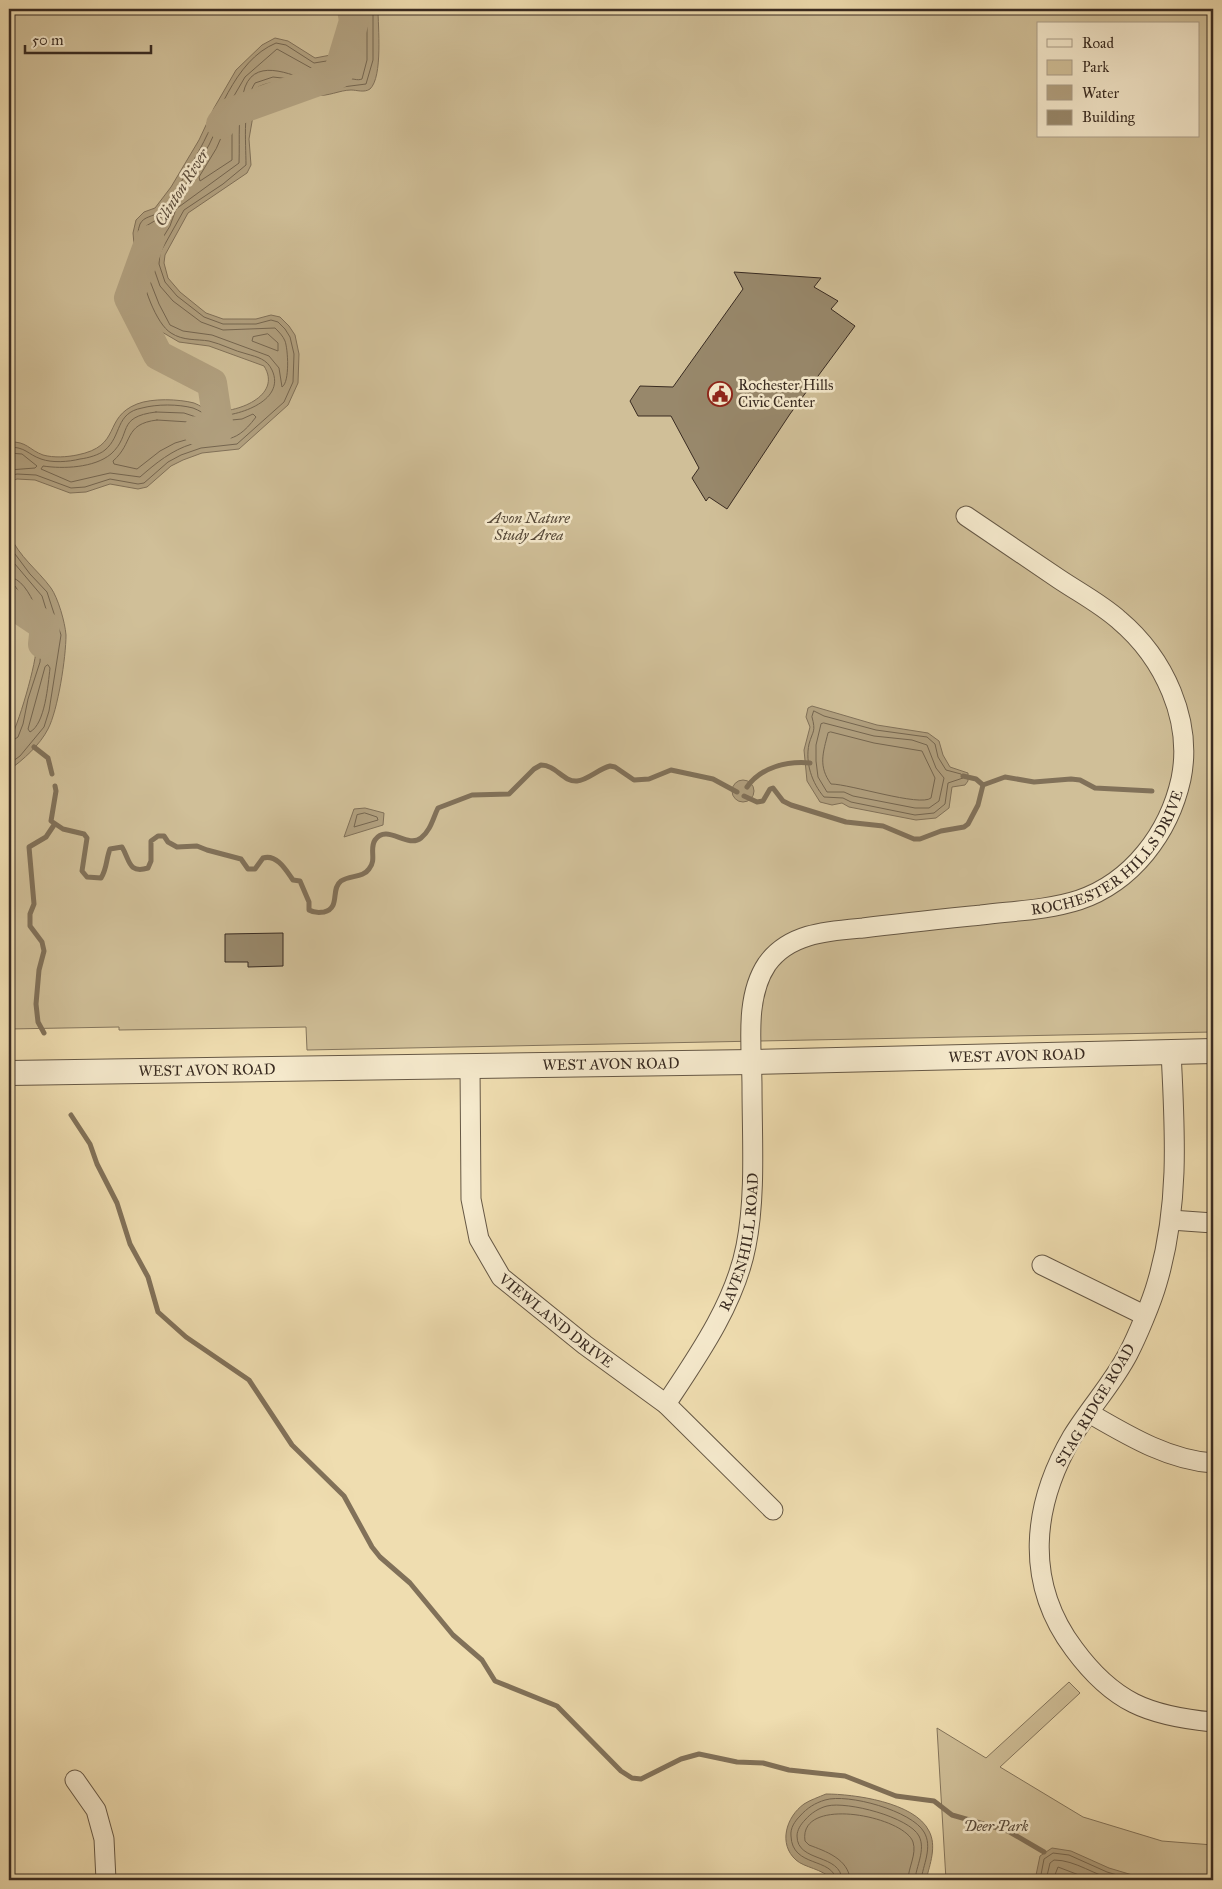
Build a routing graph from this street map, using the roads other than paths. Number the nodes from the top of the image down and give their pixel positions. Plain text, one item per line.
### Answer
1 (966, 516) dead end
2 (1213, 1051) edge
3 (1171, 1052) junction
4 (752, 1062) junction
5 (470, 1066) junction
6 (9, 1073) edge
7 (1171, 1220) junction
8 (1213, 1223) edge
9 (1042, 1265) dead end
10 (1144, 1315) junction
11 (666, 1404) junction
12 (1089, 1413) junction
13 (1213, 1463) edge
14 (772, 1510) dead end
15 (1213, 1722) edge
16 (75, 1780) dead end
17 (106, 1880) edge

1 - 4 street, ROCHESTER HILLS DRIVE
2 - 3 street, WEST AVON ROAD
3 - 4 street, WEST AVON ROAD
3 - 7 street, STAG RIDGE ROAD
4 - 5 street, WEST AVON ROAD
4 - 11 street, RAVENHILL ROAD
5 - 6 street, WEST AVON ROAD
5 - 11 street, VIEWLAND DRIVE
7 - 8 street
7 - 10 street, STAG RIDGE ROAD
9 - 10 street
10 - 12 street, STAG RIDGE ROAD
11 - 14 street, VIEWLAND DRIVE
12 - 13 street
12 - 15 street, STAG RIDGE ROAD
16 - 17 street

